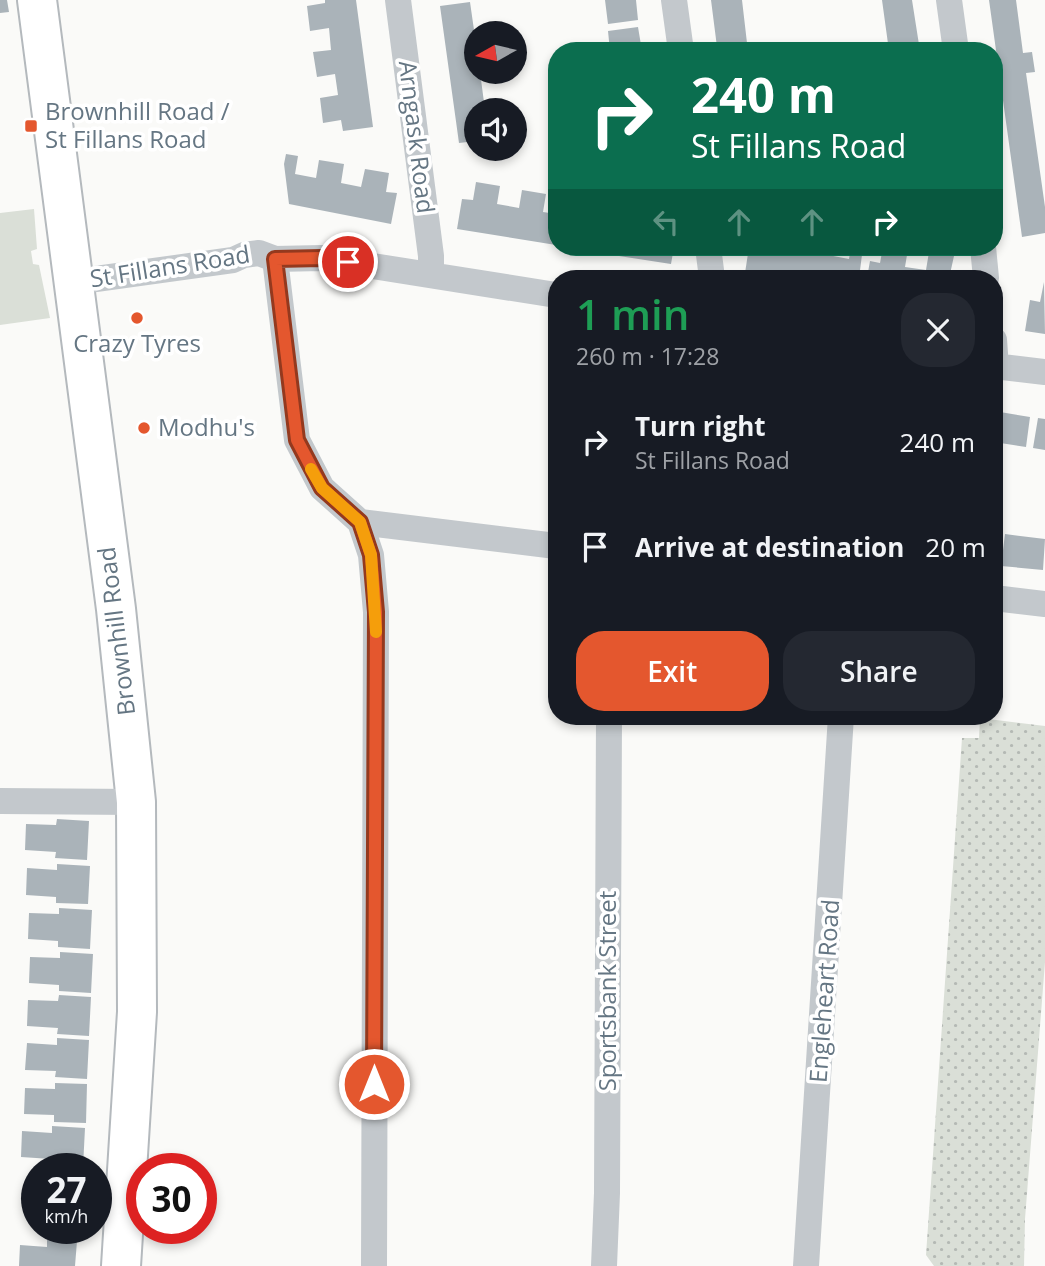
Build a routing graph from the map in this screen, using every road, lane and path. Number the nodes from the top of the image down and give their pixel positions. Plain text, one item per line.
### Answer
1 (37, 0) edge
2 (398, 0) edge
3 (674, 0) edge
4 (949, 0) edge
5 (680, 42) edge
6 (955, 42) edge
7 (275, 259) junction
8 (431, 275) junction
9 (74, 282) junction
10 (548, 294) edge
11 (1003, 367) edge
12 (1045, 372) edge
13 (360, 522) junction
14 (548, 545) edge
15 (1003, 599) edge
16 (1045, 604) edge
17 (609, 725) edge
18 (840, 725) edge
19 (0, 801) edge
20 (136, 802) junction
21 (121, 1266) edge
22 (374, 1266) edge
23 (604, 1266) edge
24 (806, 1266) edge

1 - 9 highway, Brownhill Road
2 - 8 street, Arngask Road
3 - 5 street
4 - 6 street
7 - 8 street, St Fillans Road
7 - 9 street, St Fillans Road
7 - 13 street
8 - 10 street, St Fillans Road
9 - 20 highway, Brownhill Road
11 - 12 street
13 - 14 street
13 - 22 street
15 - 16 street
17 - 23 street, Sportsbank Street
18 - 24 street, Engleheart Road
19 - 20 street
20 - 21 highway, Brownhill Road

